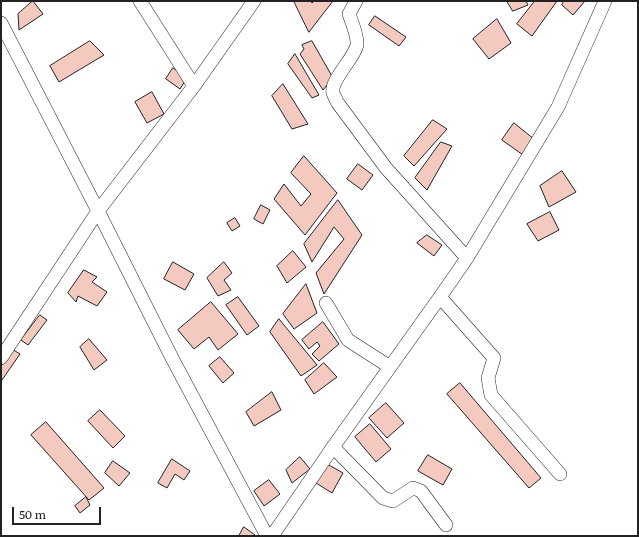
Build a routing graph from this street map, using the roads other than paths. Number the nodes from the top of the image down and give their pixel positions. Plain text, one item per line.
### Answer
1 (140, 1) edge
2 (254, 1) edge
3 (356, 1) edge
4 (605, 1) edge
5 (1, 24) edge
6 (194, 86) junction
7 (98, 211) junction
8 (467, 258) junction
9 (440, 297) junction
10 (326, 303) dead end
11 (1, 358) edge
12 (390, 367) junction
13 (333, 447) junction
14 (560, 474) dead end
15 (446, 525) dead end
16 (267, 536) edge
17 (272, 536) edge

1 - 6 street
2 - 6 street
3 - 8 street
4 - 8 street
5 - 7 street
6 - 7 street
7 - 11 street
7 - 16 street
8 - 9 street
9 - 12 street
9 - 14 street
10 - 12 street
12 - 13 street
13 - 15 street
13 - 17 street

